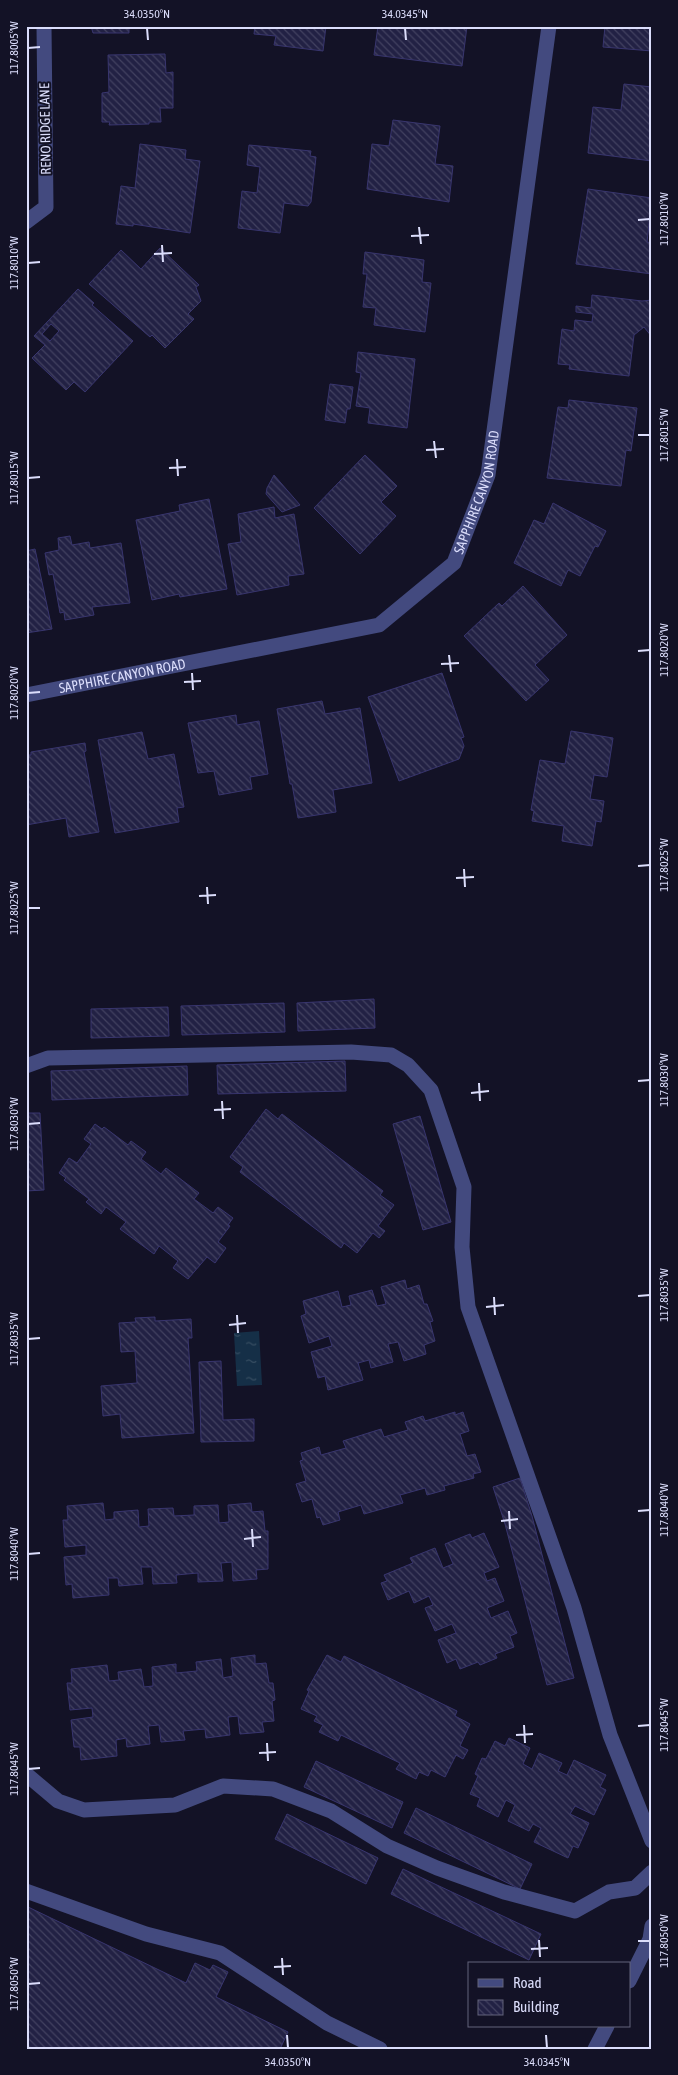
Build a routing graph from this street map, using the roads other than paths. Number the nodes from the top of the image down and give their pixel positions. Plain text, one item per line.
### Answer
1 (44, 26) edge
2 (548, 26) edge
3 (26, 222) edge
4 (26, 694) edge
5 (26, 1066) edge
6 (26, 1774) edge
7 (652, 1841) edge
8 (652, 1872) edge
9 (26, 1891) edge
10 (652, 1926) edge
11 (630, 1979) edge
12 (605, 2028) edge
13 (380, 2049) edge
14 (595, 2049) edge

1 - 3 street, RENO RIDGE LANE
2 - 4 street, SAPPHIRE CANYON ROAD
5 - 7 street
6 - 8 street
9 - 13 street
10 - 11 street
12 - 14 street

